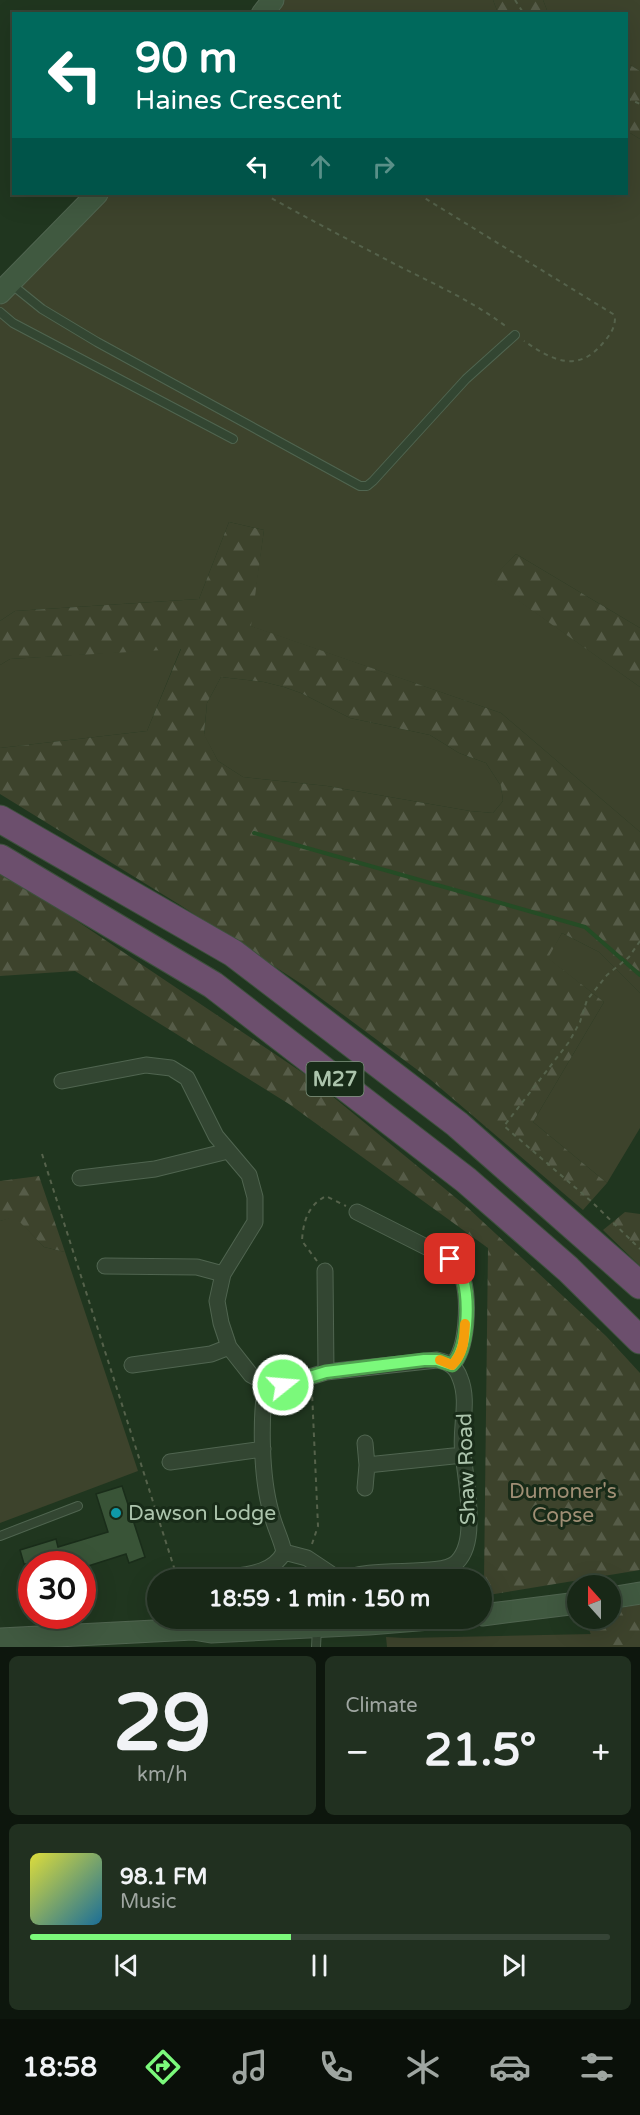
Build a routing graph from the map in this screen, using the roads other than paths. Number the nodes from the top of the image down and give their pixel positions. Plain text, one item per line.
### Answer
1 (273, 0) edge
2 (263, 12) edge
3 (97, 195) edge
4 (4, 286) edge
5 (0, 312) edge
6 (515, 334) road end
7 (233, 438) dead end
8 (0, 819) edge
9 (0, 858) edge
10 (62, 1081) dead end
11 (228, 1151) junction
12 (80, 1178) dead end
13 (357, 1212) road end
14 (105, 1266) dead end
15 (325, 1271) road end
16 (223, 1274) junction
17 (640, 1285) edge
18 (640, 1340) edge
19 (229, 1347) junction
20 (132, 1365) dead end
21 (452, 1365) junction
22 (319, 1374) junction
23 (266, 1383) junction
24 (365, 1443) dead end
25 (263, 1449) junction
26 (463, 1455) junction
27 (170, 1462) dead end
28 (367, 1465) junction
29 (365, 1488) dead end
30 (78, 1506) dead end
31 (0, 1536) edge
32 (284, 1552) junction
33 (270, 1569) edge
34 (324, 1569) edge
35 (437, 1569) edge
36 (640, 1593) edge
37 (621, 1596) edge
38 (567, 1604) edge
39 (492, 1614) edge
40 (322, 1630) edge
41 (211, 1632) junction
42 (12, 1642) edge
43 (129, 1647) edge

1 - 2 main road
3 - 4 main road
4 - 6 lane
5 - 7 lane
8 - 17 highway, M27
9 - 18 highway, M27
10 - 11 street
11 - 12 street
11 - 16 street
13 - 21 street
14 - 16 street
15 - 22 street
16 - 19 street
19 - 20 street
19 - 23 street
21 - 22 street
21 - 26 street, Shaw Road
22 - 23 street
23 - 25 street
24 - 28 street
25 - 27 street
25 - 32 street
26 - 28 street
26 - 35 street, Shaw Road
28 - 29 street
30 - 31 lane
32 - 33 street
32 - 34 street, Shaw Road
36 - 37 main road
38 - 39 main road
40 - 41 main road
41 - 42 main road
41 - 43 main road

